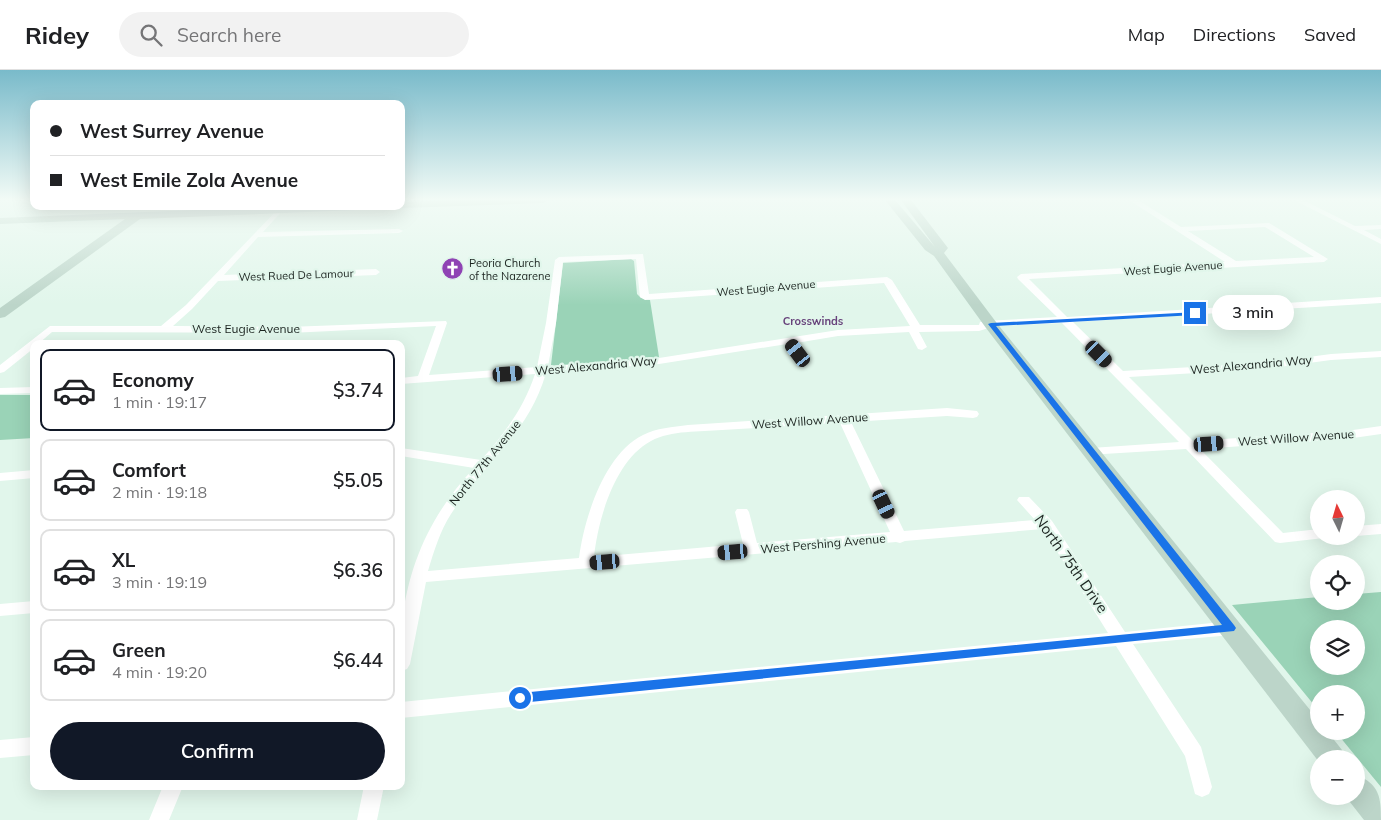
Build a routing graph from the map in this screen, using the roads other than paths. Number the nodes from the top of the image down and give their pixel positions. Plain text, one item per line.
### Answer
1 (110, 235) edge
2 (256, 235) edge
3 (918, 235) edge
4 (932, 235) edge
5 (1188, 235) edge
6 (1283, 235) edge
7 (1367, 235) edge
8 (1381, 242) edge
9 (938, 253) junction
10 (1232, 263) junction
11 (376, 272) dead end
12 (216, 278) junction
13 (645, 297) joint
14 (1381, 300) edge
15 (0, 314) edge
16 (1064, 320) junction
17 (991, 324) junction
18 (165, 328) junction
19 (914, 329) junction
20 (38, 340) edge
21 (789, 340) junction
22 (30, 346) edge
23 (922, 347) dead end
24 (798, 353) dead end
25 (1381, 354) edge
26 (0, 370) edge
27 (543, 371) junction
28 (1120, 374) junction
29 (422, 380) junction
30 (405, 381) edge
31 (0, 390) edge
32 (30, 390) edge
33 (973, 414) dead end
34 (844, 419) junction
35 (1381, 430) edge
36 (1190, 445) junction
37 (1091, 452) junction
38 (405, 453) edge
39 (484, 465) junction
40 (30, 474) edge
41 (0, 477) edge
42 (1024, 500) dead end
43 (742, 512) dead end
44 (1047, 524) junction
45 (1381, 529) edge
46 (1365, 530) edge
47 (1310, 535) edge
48 (900, 538) junction
49 (752, 550) junction
50 (586, 564) junction
51 (420, 577) junction
52 (30, 607) edge
53 (0, 610) edge
54 (1230, 628) junction
55 (1122, 639) junction
56 (405, 646) edge
57 (405, 710) edge
58 (30, 746) edge
59 (0, 749) edge
60 (1327, 750) edge
61 (1202, 787) dead end
62 (172, 790) edge
63 (373, 790) edge
64 (1365, 799) edge
65 (1381, 819) edge
66 (159, 820) edge
67 (366, 820) edge

1 - 15 main road
2 - 12 street
3 - 9 main road
4 - 9 main road
5 - 10 street
6 - 10 street, West Eugie Avenue
7 - 8 street
9 - 17 main road
10 - 16 street, West Eugie Avenue
11 - 12 street, West Rued De Lamour
12 - 18 street
13 - 19 street, West Eugie Avenue
13 - 27 street, North 77th Avenue
14 - 16 street, West Alexandria Way
16 - 17 street, West Alexandria Way
16 - 28 street
17 - 19 street, West Alexandria Way
17 - 37 main road
18 - 20 street, West Eugie Avenue
18 - 29 street, West Eugie Avenue
19 - 21 street, West Alexandria Way
19 - 23 street
21 - 24 street
21 - 27 street, West Alexandria Way
22 - 26 street, West Eugie Avenue
25 - 28 street, West Alexandria Way
27 - 29 street, West Alexandria Way
27 - 39 street, North 77th Avenue
28 - 36 street
29 - 30 street, West Alexandria Way
31 - 32 street
33 - 34 street, West Willow Avenue
34 - 48 street
34 - 50 street, West Willow Avenue
35 - 36 street, West Willow Avenue
36 - 37 street, West Willow Avenue
36 - 47 street
37 - 54 main road
38 - 39 street
39 - 51 street, North 77th Avenue
40 - 41 street
42 - 44 street, North 75th Drive
43 - 49 street
44 - 48 street, West Pershing Avenue
44 - 55 street, North 75th Drive
45 - 46 street
48 - 49 street, West Pershing Avenue
49 - 50 street, West Pershing Avenue
50 - 51 street, West Pershing Avenue
51 - 56 street, North 77th Avenue
52 - 53 street
54 - 55 street
54 - 60 main road
55 - 57 street
55 - 61 street, North 75th Drive
58 - 59 street
62 - 66 street
63 - 67 street
64 - 65 main road

